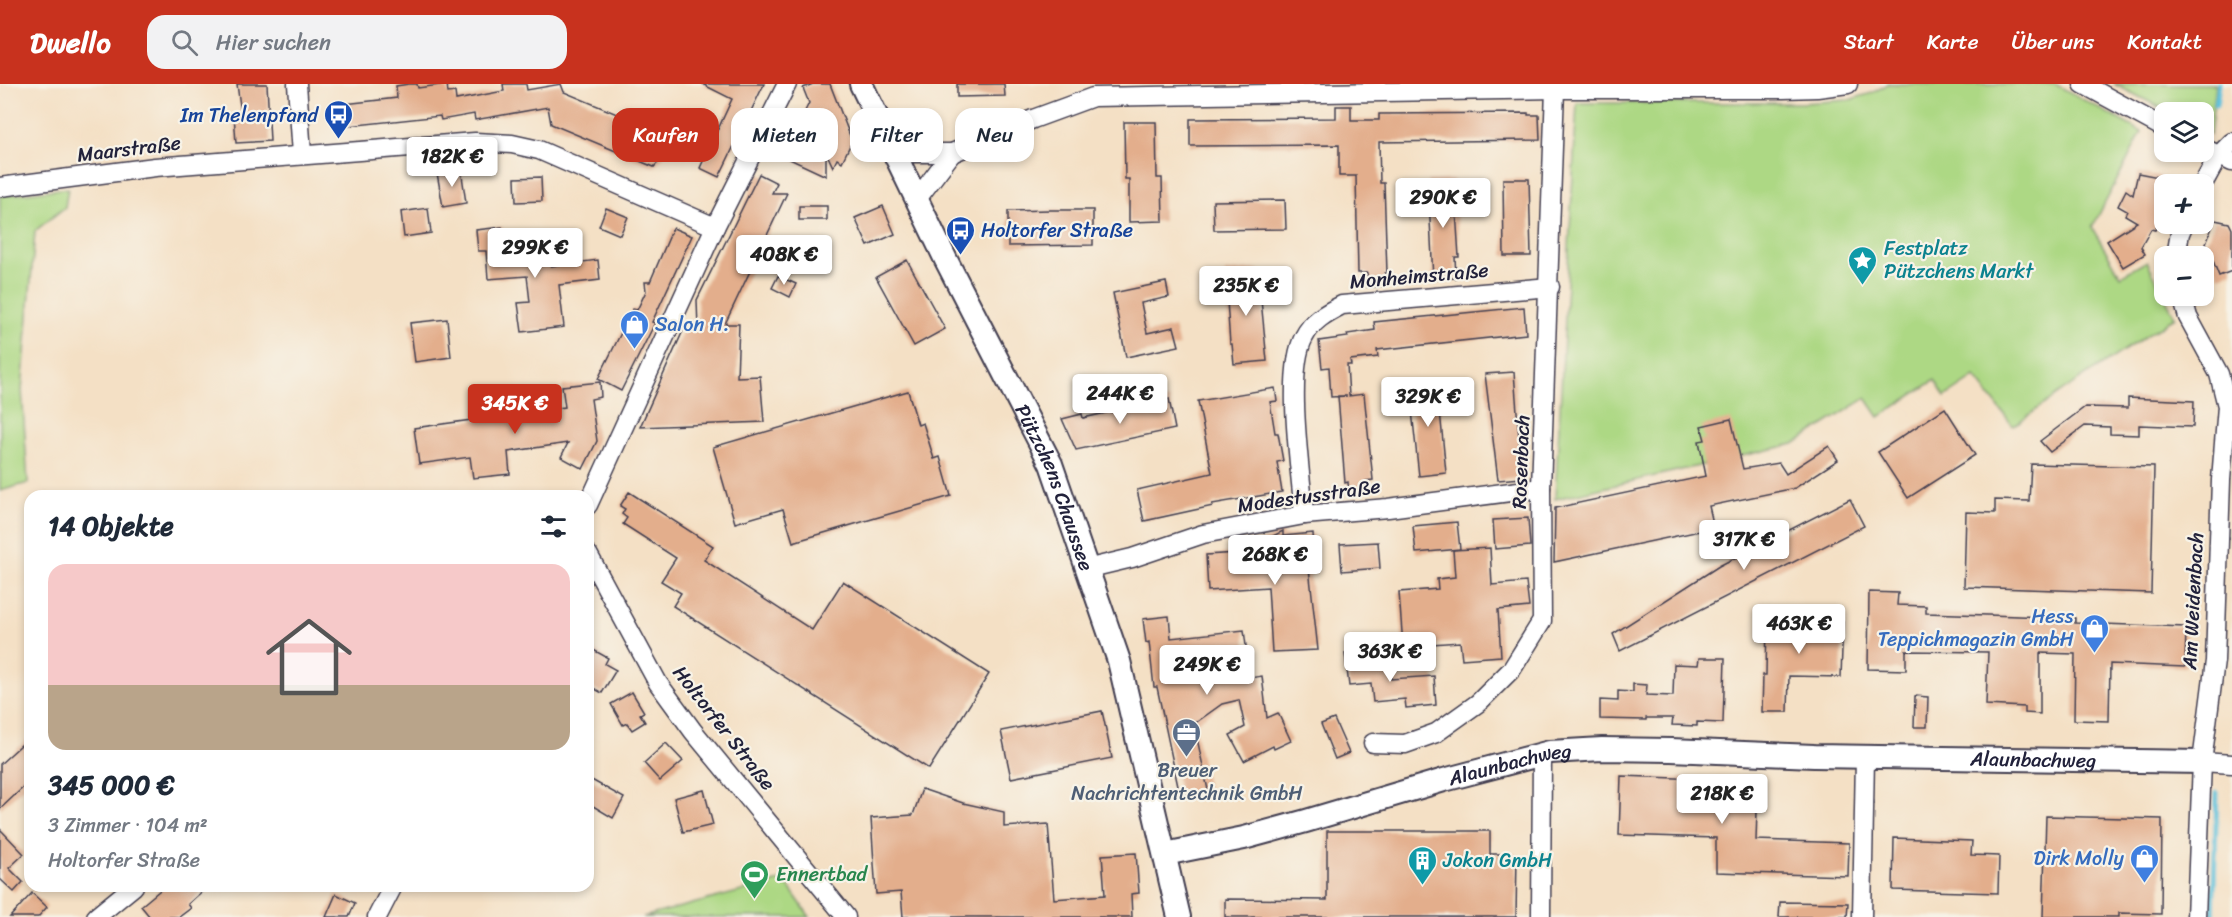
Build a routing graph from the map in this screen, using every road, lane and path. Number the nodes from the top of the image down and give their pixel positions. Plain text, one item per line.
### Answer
1 (297, 84) edge
2 (787, 84) edge
3 (861, 84) edge
4 (1848, 84) edge
5 (2083, 84) edge
6 (1556, 87) edge
7 (1093, 90) edge
8 (873, 108) edge
9 (2154, 123) edge
10 (2232, 142) edge
11 (943, 153) edge
12 (952, 153) junction
13 (302, 154) junction
14 (2218, 155) edge
15 (900, 162) edge
16 (2208, 174) edge
17 (0, 187) edge
18 (917, 199) junction
19 (715, 227) junction
20 (1550, 287) junction
21 (2185, 306) edge
22 (1542, 488) junction
23 (594, 492) edge
24 (1304, 515) junction
25 (594, 565) edge
26 (1086, 569) junction
27 (1373, 743) dead end
28 (1542, 754) junction
29 (1865, 757) junction
30 (2202, 762) junction
31 (2232, 764) edge
32 (1165, 854) junction
33 (127, 892) edge
34 (390, 892) edge
35 (96, 917) edge
36 (377, 917) edge
37 (846, 917) edge
38 (1179, 917) edge
39 (1541, 917) edge
40 (1862, 917) edge
41 (2196, 917) edge

1 - 13 street
2 - 19 street
3 - 8 street, Pützchens Chaussee
4 - 6 street
5 - 9 street
6 - 7 street
6 - 20 street, Rosenbach
7 - 12 street
10 - 14 street
11 - 12 street
12 - 18 street
13 - 17 street, Maarstraße
13 - 19 street, Maarstraße
14 - 16 street
15 - 18 street, Pützchens Chaussee
18 - 26 street, Pützchens Chaussee
19 - 23 street
20 - 22 street, Rosenbach
20 - 24 street, Monheimstraße
21 - 30 street, Am Weidenbach
22 - 24 street, Modestusstraße
22 - 27 street, Rosenbach
24 - 26 street, Modestusstraße
25 - 37 street, Holtorfer Straße
26 - 32 street, Pützchens Chaussee
28 - 29 street, Alaunbachweg
28 - 32 street, Alaunbachweg
28 - 39 street
29 - 30 street, Alaunbachweg
29 - 40 street
30 - 31 street
30 - 41 street, Am Weidenbach
32 - 38 street, Pützchens Chaussee
33 - 35 street
34 - 36 street

